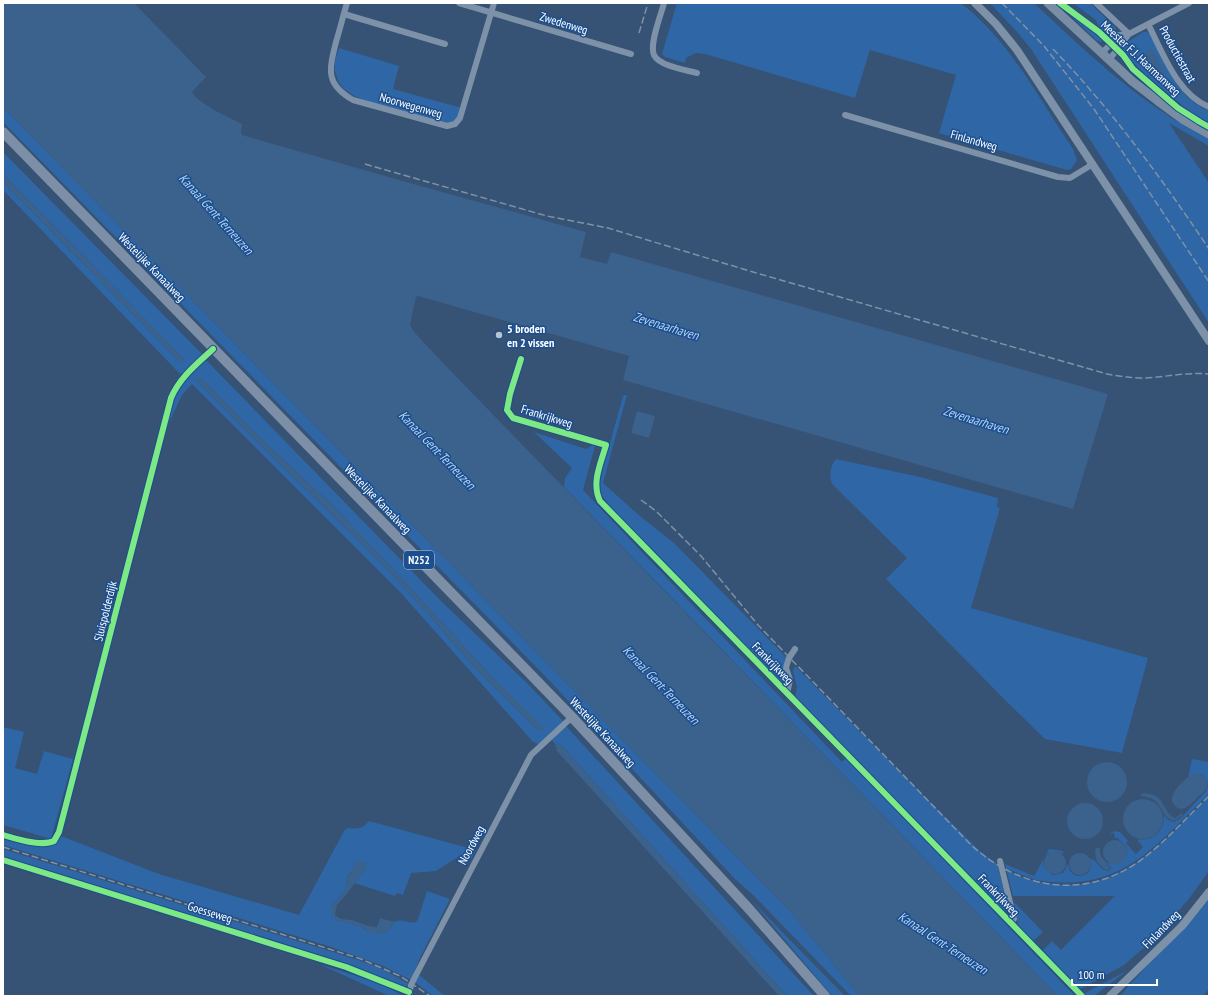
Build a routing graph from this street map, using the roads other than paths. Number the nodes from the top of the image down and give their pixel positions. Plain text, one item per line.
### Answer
1 (347, 3) edge
2 (459, 3) edge
3 (494, 3) edge
4 (664, 3) edge
5 (975, 3) edge
6 (1048, 3) edge
7 (1096, 3) edge
8 (1190, 3) edge
9 (491, 12) junction
10 (344, 14) junction
11 (1148, 24) junction
12 (1129, 34) junction
13 (445, 44) dead end
14 (1102, 53) junction
15 (631, 54) dead end
16 (1110, 60) junction
17 (697, 73) dead end
18 (1209, 107) edge
19 (846, 115) dead end
20 (3, 132) edge
21 (1209, 134) edge
22 (1093, 164) junction
23 (1209, 341) edge
24 (213, 349) junction
25 (521, 359) dead end
26 (795, 650) dead end
27 (787, 693) junction
28 (572, 717) junction
29 (3, 835) edge
30 (3, 860) edge
31 (1000, 861) dead end
32 (1209, 892) edge
33 (1011, 923) junction
34 (409, 994) edge
35 (825, 996) edge
36 (1082, 996) edge
37 (1110, 996) edge

1 - 10 street, Noorwegenweg
2 - 9 street, Zwedenweg
3 - 9 street
4 - 17 street
5 - 22 street
6 - 14 main road, Meester F.J. Haarmanweg
7 - 12 street, Meester F.J. Haarmanweg
8 - 11 street
9 - 10 street, Noorwegenweg
9 - 15 street, Zwedenweg
10 - 13 street
11 - 12 street
11 - 18 street, Productiestraat
12 - 14 street
12 - 16 street
14 - 16 main road, Meester F.J. Haarmanweg
16 - 21 main road, Meester F.J. Haarmanweg
19 - 22 street, Finlandweg
20 - 24 main road, Westelijke Kanaalweg / N252
22 - 23 street
24 - 28 main road, Westelijke Kanaalweg / N252
24 - 29 street, Sluispolderdijk
25 - 27 street, Frankrijkweg
26 - 27 street, Frankrijkweg
27 - 33 street, Frankrijkweg
28 - 34 street, Noordweg
28 - 35 main road, Westelijke Kanaalweg / N252
30 - 34 street, Goesseweg
31 - 33 street, Frankrijkweg
32 - 37 street, Finlandweg
33 - 36 street, Frankrijkweg

